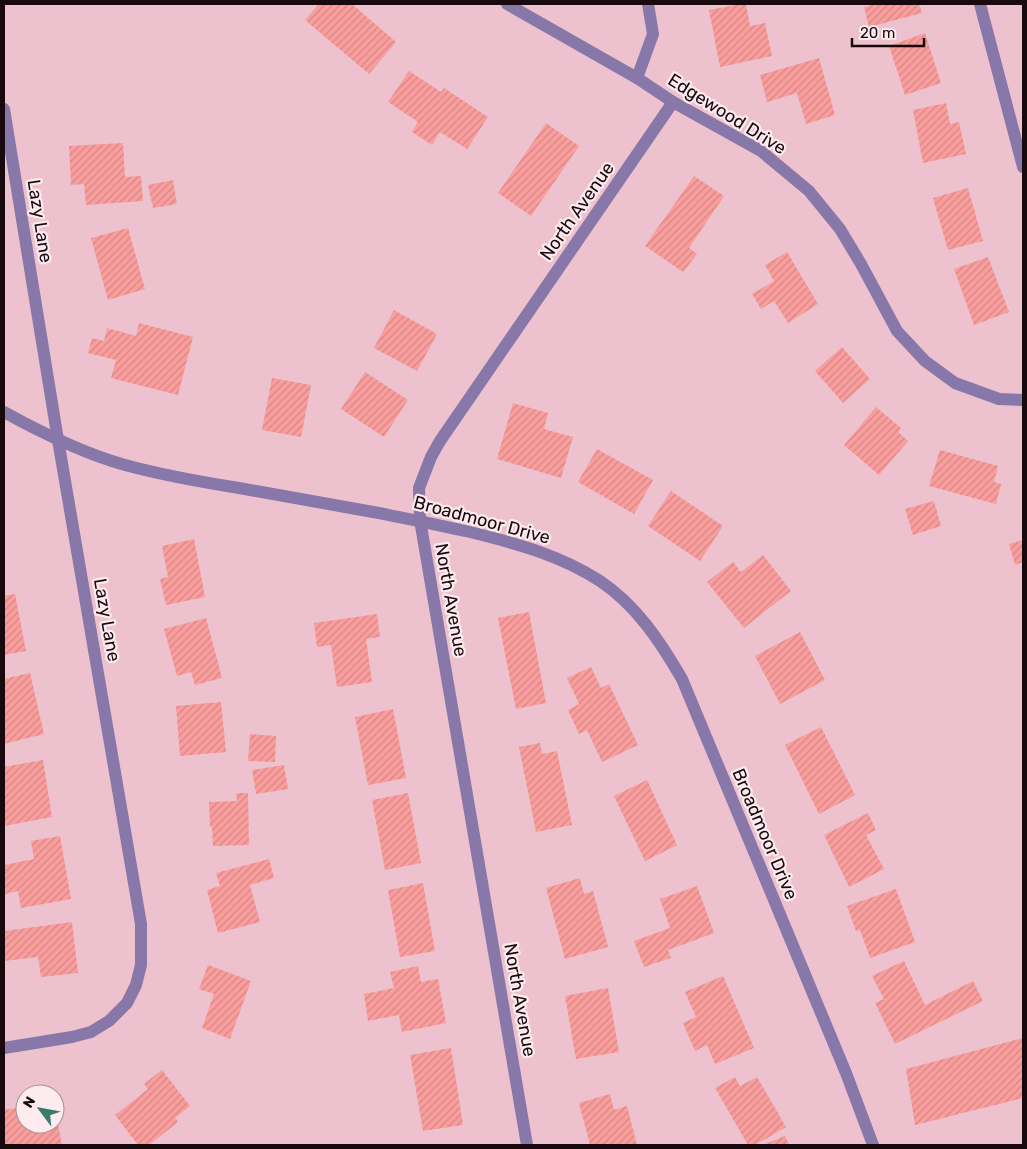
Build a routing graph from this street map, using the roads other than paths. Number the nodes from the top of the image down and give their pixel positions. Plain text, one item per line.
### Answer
1 (507, 4) edge
2 (648, 4) edge
3 (980, 4) edge
4 (637, 78) junction
5 (673, 102) junction
6 (4, 108) edge
7 (1023, 166) edge
8 (1023, 400) edge
9 (4, 412) edge
10 (58, 440) junction
11 (420, 520) junction
12 (4, 1048) edge
13 (527, 1145) edge
14 (872, 1145) edge

1 - 4 street, Edgewood Drive
2 - 4 street
3 - 7 street
4 - 5 street, Edgewood Drive
5 - 8 street, Edgewood Drive
5 - 11 street, North Avenue
6 - 10 street, Lazy Lane
9 - 10 street, Broadmoor Drive
10 - 11 street, Broadmoor Drive
10 - 12 street, Lazy Lane
11 - 13 street, North Avenue
11 - 14 street, Broadmoor Drive

